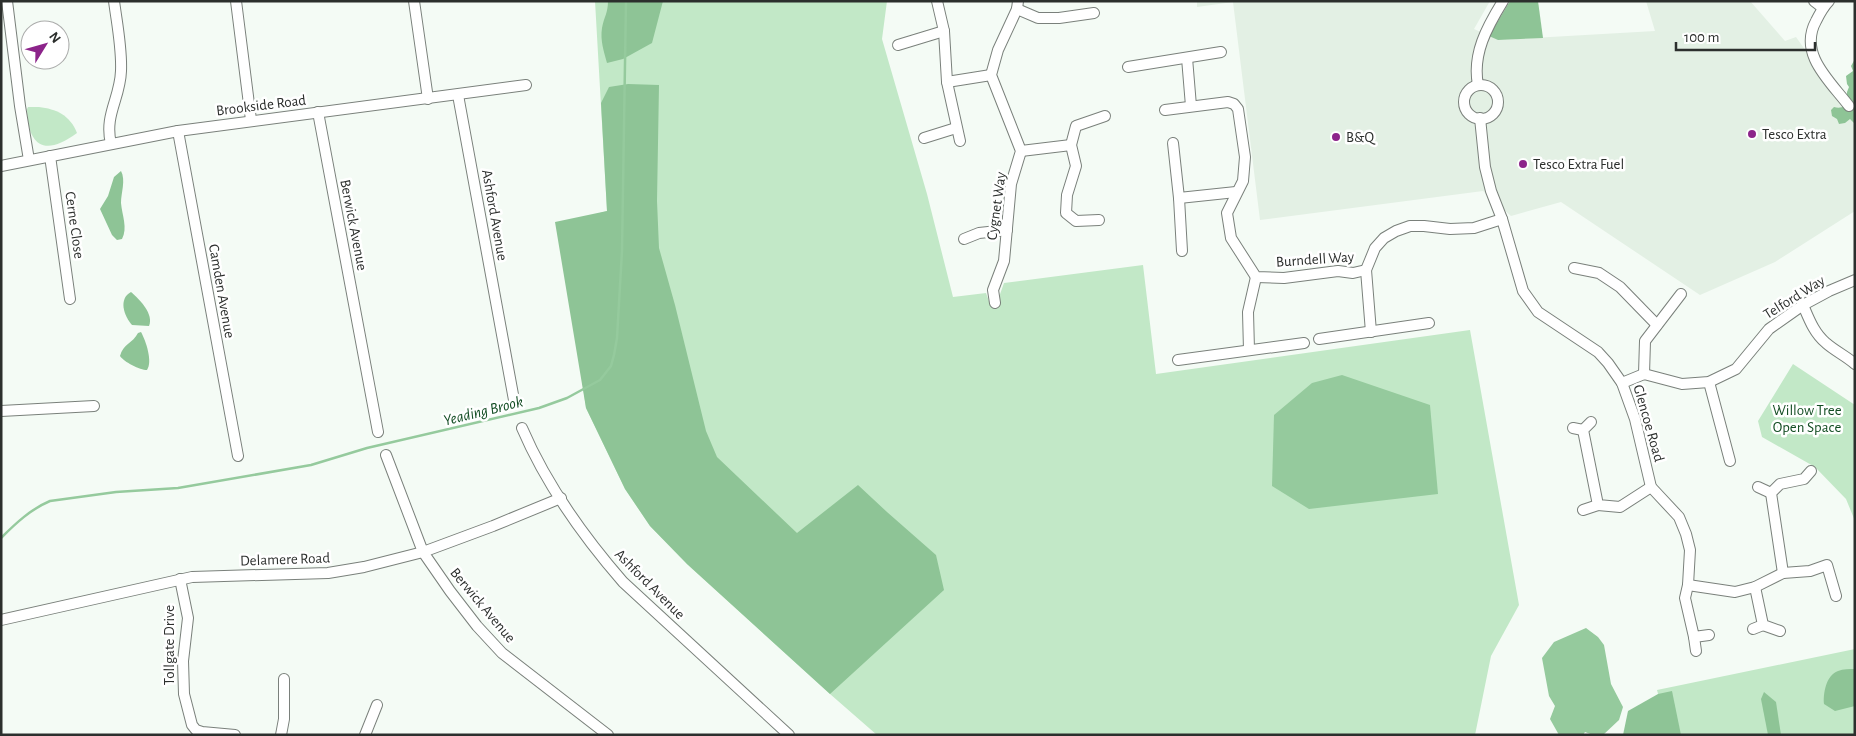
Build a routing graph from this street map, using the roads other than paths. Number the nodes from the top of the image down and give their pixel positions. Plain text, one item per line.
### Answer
1 (7, 1) edge
2 (114, 1) edge
3 (236, 1) edge
4 (414, 1) edge
5 (937, 1) edge
6 (1503, 1) edge
7 (1814, 1) edge
8 (1826, 4) edge
9 (1017, 5) edge
10 (1094, 14) dead end
11 (944, 31) junction
12 (898, 45) dead end
13 (1221, 52) dead end
14 (1187, 58) junction
15 (1128, 66) dead end
16 (991, 75) junction
17 (946, 82) junction
18 (1478, 85) junction
19 (526, 86) dead end
20 (458, 95) junction
21 (428, 99) junction
22 (1192, 106) junction
23 (1849, 106) dead end
24 (1165, 110) dead end
25 (318, 112) junction
26 (1105, 116) dead end
27 (1480, 118) junction
28 (251, 120) junction
29 (956, 128) junction
30 (178, 131) junction
31 (924, 138) dead end
32 (960, 140) dead end
33 (1173, 143) dead end
34 (111, 144) junction
35 (1071, 145) junction
36 (1022, 151) junction
37 (50, 156) junction
38 (29, 160) junction
39 (1, 166) edge
40 (1236, 192) junction
41 (1179, 198) junction
42 (1502, 219) junction
43 (1099, 220) dead end
44 (1007, 230) junction
45 (964, 239) dead end
46 (1182, 251) dead end
47 (1574, 268) dead end
48 (1366, 270) junction
49 (1256, 277) junction
50 (1855, 280) edge
51 (1681, 294) dead end
52 (70, 299) dead end
53 (995, 303) dead end
54 (1803, 305) junction
55 (1429, 323) dead end
56 (1657, 325) junction
57 (1371, 332) junction
58 (1319, 340) dead end
59 (1304, 343) dead end
60 (1249, 350) junction
61 (1178, 360) dead end
62 (1855, 364) edge
63 (1644, 374) junction
64 (1709, 382) junction
65 (1622, 383) junction
66 (514, 400) dead end
67 (94, 406) dead end
68 (1, 411) edge
69 (522, 428) dead end
70 (1573, 428) dead end
71 (378, 432) dead end
72 (386, 455) dead end
73 (238, 456) dead end
74 (1730, 461) dead end
75 (1811, 471) dead end
76 (1651, 486) junction
77 (1758, 487) dead end
78 (1771, 493) junction
79 (561, 498) junction
80 (1598, 506) junction
81 (1583, 510) dead end
82 (423, 552) junction
83 (1783, 573) junction
84 (180, 579) junction
85 (1688, 585) junction
86 (1754, 587) junction
87 (1836, 596) dead end
88 (1, 620) edge
89 (1780, 631) dead end
90 (1709, 635) dead end
91 (1694, 637) junction
92 (1696, 651) dead end
93 (284, 679) dead end
94 (377, 705) dead end
95 (235, 735) edge
96 (281, 735) edge
97 (365, 735) edge
98 (608, 735) edge
99 (789, 735) edge

1 - 38 street
2 - 34 street
3 - 28 street
4 - 21 street
5 - 11 street
6 - 18 street
7 - 8 street
8 - 23 street
9 - 10 street
9 - 16 street
11 - 12 street
11 - 17 street
13 - 14 street
14 - 15 street
14 - 22 street
16 - 17 street
16 - 36 street
17 - 29 street
18 - 27 street
18 - 27 street
19 - 20 street, Brookside Road
20 - 21 street, Brookside Road
20 - 66 street, Ashford Avenue
21 - 25 street, Brookside Road
22 - 24 street
22 - 40 street, Burndell Way
25 - 28 street, Brookside Road
25 - 71 street, Berwick Avenue
26 - 35 street
27 - 42 street, Glencoe Road
28 - 30 street, Brookside Road
29 - 31 street
29 - 32 street
30 - 34 street, Brookside Road
30 - 73 street, Camden Avenue
33 - 41 street
34 - 37 street, Brookside Road
35 - 36 street
35 - 43 street
36 - 44 street, Cygnet Way
37 - 38 street, Brookside Road
37 - 52 street, Cerne Close
38 - 39 street, Brookside Road
40 - 41 street
40 - 49 street, Burndell Way
41 - 46 street
42 - 48 street
42 - 65 street, Glencoe Road
44 - 45 street
44 - 53 street, Cygnet Way
47 - 56 street
48 - 49 street, Burndell Way
48 - 57 street
49 - 60 street
50 - 54 street, Telford Way
51 - 56 street
54 - 62 street
54 - 64 street, Telford Way
55 - 57 street
56 - 63 street
57 - 58 street
59 - 60 street
60 - 61 street
63 - 64 street, Telford Way
63 - 65 street
64 - 74 street
65 - 76 street, Glencoe Road
67 - 68 street
69 - 79 street, Ashford Avenue
70 - 80 street
72 - 82 street, Berwick Avenue
75 - 78 street
76 - 80 street
76 - 85 street, Glencoe Road
77 - 78 street
78 - 83 street
79 - 82 street, Delamere Road
79 - 99 street, Ashford Avenue
80 - 81 street
82 - 84 street, Delamere Road
82 - 98 street, Berwick Avenue
83 - 86 street
83 - 87 street
84 - 88 street, Delamere Road
84 - 95 street, Tollgate Drive
85 - 86 street
85 - 91 street, Glencoe Road
86 - 89 street
90 - 91 street
91 - 92 street, Glencoe Road
93 - 96 street
94 - 97 street

